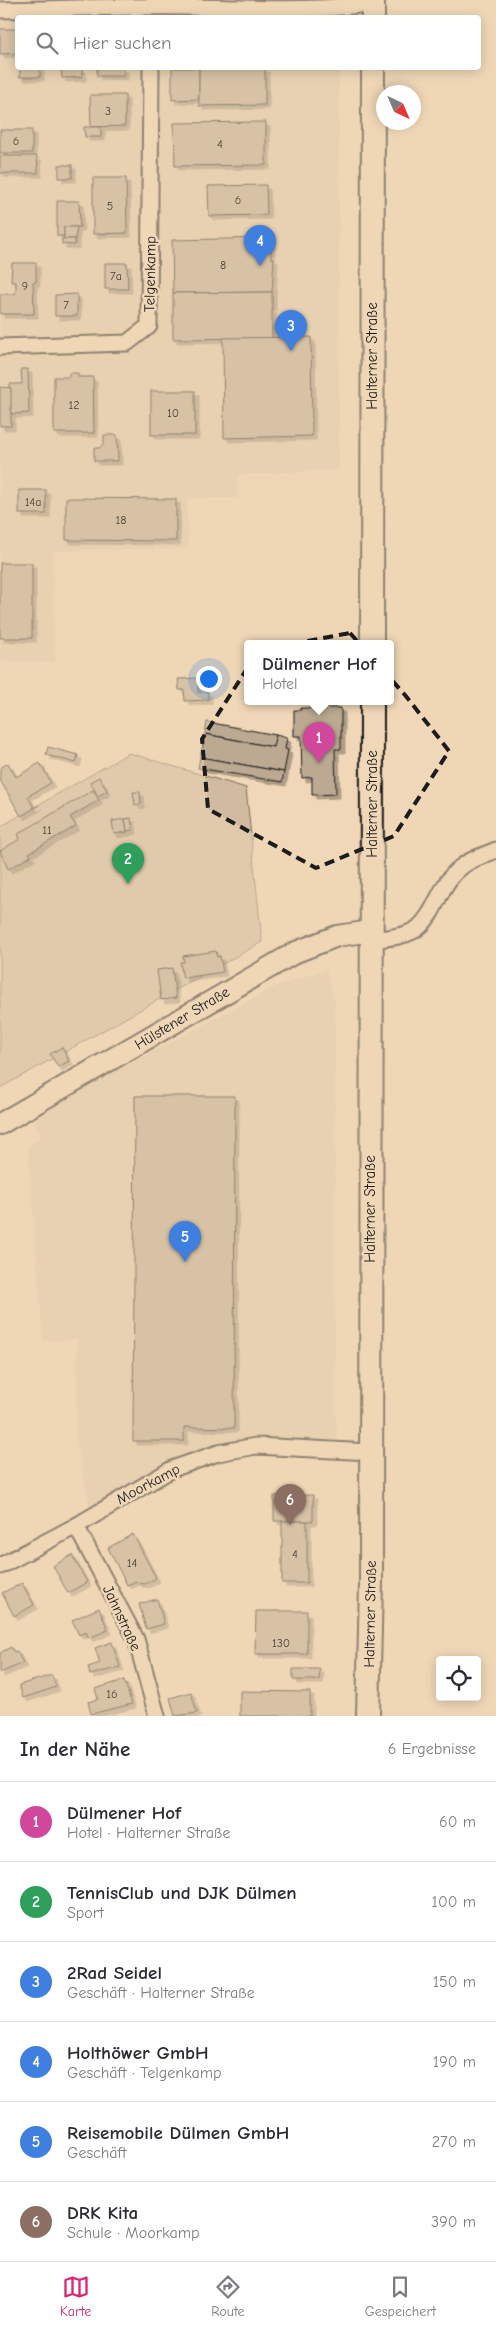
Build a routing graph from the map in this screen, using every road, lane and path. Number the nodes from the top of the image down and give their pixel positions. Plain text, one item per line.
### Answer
1 (373, 7) edge
2 (0, 10) edge
3 (151, 13) edge
4 (151, 70) edge
5 (373, 70) edge
6 (0, 347) edge
7 (372, 640) edge
8 (372, 705) edge
9 (496, 850) edge
10 (371, 936) junction
11 (0, 1124) edge
12 (370, 1452) junction
13 (76, 1526) junction
14 (0, 1566) edge
15 (157, 1716) edge
16 (368, 1716) edge

1 - 3 street
2 - 3 street
4 - 6 street, Telgenkamp
5 - 7 main road, Halterner Straße
8 - 10 main road, Halterner Straße
9 - 10 street, Hülstener Straße
10 - 11 street, Hülstener Straße
10 - 12 main road, Halterner Straße
12 - 13 street, Moorkamp
12 - 16 main road, Halterner Straße
13 - 14 street, Moorkamp
13 - 15 street, Jahnstraße

